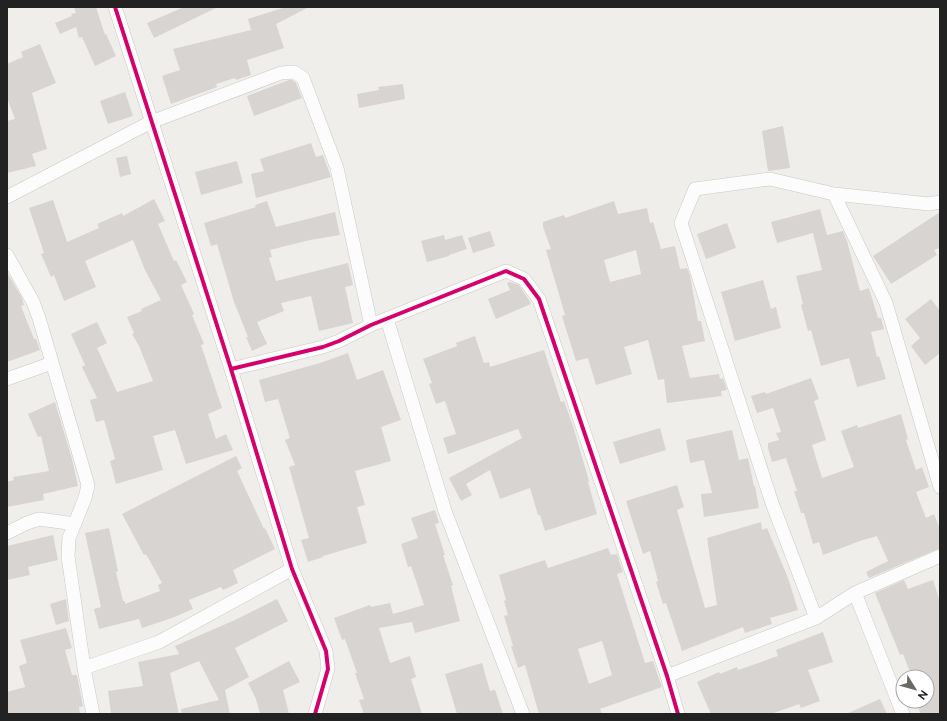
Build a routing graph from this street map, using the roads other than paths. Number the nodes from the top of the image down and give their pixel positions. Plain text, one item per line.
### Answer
1 (115, 7) edge
2 (151, 122) junction
3 (834, 194) junction
4 (7, 197) edge
5 (940, 202) edge
6 (7, 255) edge
7 (387, 319) junction
8 (371, 325) junction
9 (52, 363) junction
10 (231, 369) junction
11 (7, 379) edge
12 (940, 487) edge
13 (75, 524) junction
14 (7, 533) edge
15 (940, 556) edge
16 (292, 569) junction
17 (855, 593) junction
18 (816, 618) junction
19 (84, 668) junction
20 (667, 676) junction
21 (93, 714) edge
22 (315, 714) edge
23 (523, 714) edge
24 (678, 714) edge
25 (903, 714) edge

1 - 2 street
2 - 4 street
2 - 8 street
2 - 10 street
3 - 5 street
3 - 12 street
3 - 18 street
6 - 9 street
7 - 8 street
7 - 20 street
7 - 23 street
8 - 10 street
9 - 11 street
9 - 13 street
10 - 16 street
13 - 14 street
13 - 19 street
15 - 17 street
16 - 19 street
16 - 22 street
17 - 18 street
17 - 25 street
18 - 20 street
19 - 21 street
20 - 24 street

